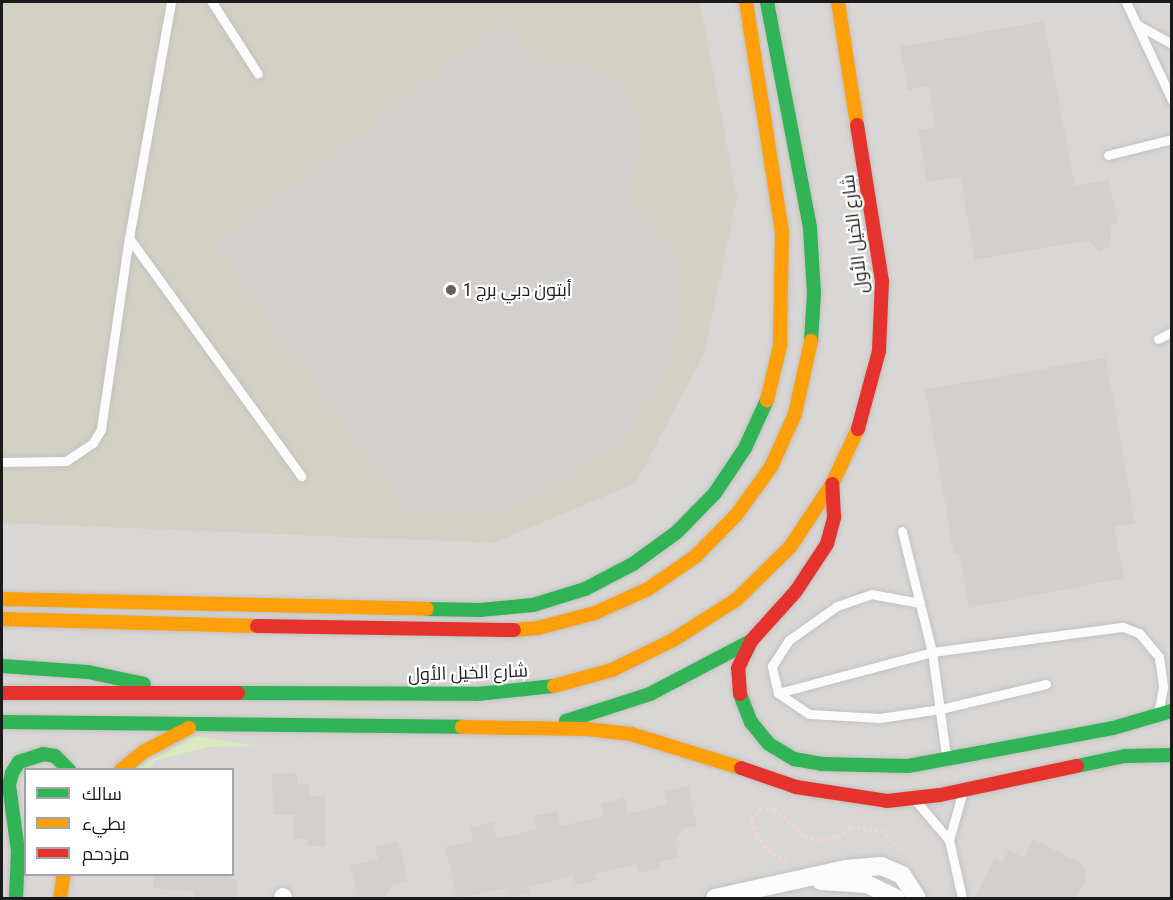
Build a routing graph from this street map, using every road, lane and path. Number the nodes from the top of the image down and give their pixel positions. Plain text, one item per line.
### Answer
1 (171, 2) edge
2 (212, 2) edge
3 (746, 2) edge
4 (767, 2) edge
5 (838, 2) edge
6 (1126, 2) edge
7 (1136, 24) junction
8 (1172, 44) edge
9 (258, 74) dead end
10 (1172, 100) edge
11 (1172, 139) edge
12 (1108, 155) dead end
13 (129, 238) junction
14 (1172, 332) edge
15 (1158, 339) dead end
16 (2, 462) edge
17 (300, 476) dead end
18 (832, 484) junction
19 (902, 531) dead end
20 (2, 599) edge
21 (920, 603) junction
22 (2, 619) edge
23 (751, 641) junction
24 (932, 652) junction
25 (2, 666) edge
26 (1046, 684) dead end
27 (2, 693) edge
28 (168, 693) junction
29 (778, 693) junction
30 (940, 709) junction
31 (1172, 711) edge
32 (1158, 716) junction
33 (2, 722) edge
34 (196, 724) junction
35 (542, 728) junction
36 (1172, 755) edge
37 (946, 759) junction
38 (67, 768) edge
39 (123, 768) edge
40 (964, 790) junction
41 (912, 798) junction
42 (2, 838) edge
43 (949, 840) junction
44 (903, 853) dead end
45 (787, 864) dead end
46 (54, 876) edge
47 (64, 876) edge
48 (814, 880) junction
49 (14, 898) edge
50 (52, 898) edge
51 (60, 898) edge
52 (715, 898) edge
53 (896, 898) edge
54 (917, 898) edge
55 (962, 898) edge

1 - 13 lane
2 - 9 lane
3 - 20 main road
4 - 22 main road
5 - 18 main road, شارع الخيل الأول
6 - 7 lane
7 - 8 lane
7 - 10 lane
11 - 12 lane
13 - 16 lane
13 - 17 lane
14 - 15 lane
18 - 23 main road
18 - 28 main road, شارع الخيل الأول
19 - 21 lane
21 - 24 lane
21 - 29 lane
23 - 35 main road
23 - 37 main road
24 - 29 lane
24 - 30 lane
24 - 32 lane
25 - 28 main road
26 - 30 lane
27 - 28 main road, شارع الخيل الأول
29 - 30 lane
30 - 37 lane
31 - 32 main road
32 - 37 main road
33 - 34 main road
34 - 35 main road
34 - 39 main road
35 - 41 main road
36 - 40 main road
38 - 49 main road
40 - 41 main road
40 - 43 lane
41 - 43 lane
42 - 49 main road
43 - 55 lane
44 - 45 path
46 - 50 main road
47 - 51 main road
48 - 52 street
48 - 53 street
48 - 54 street

